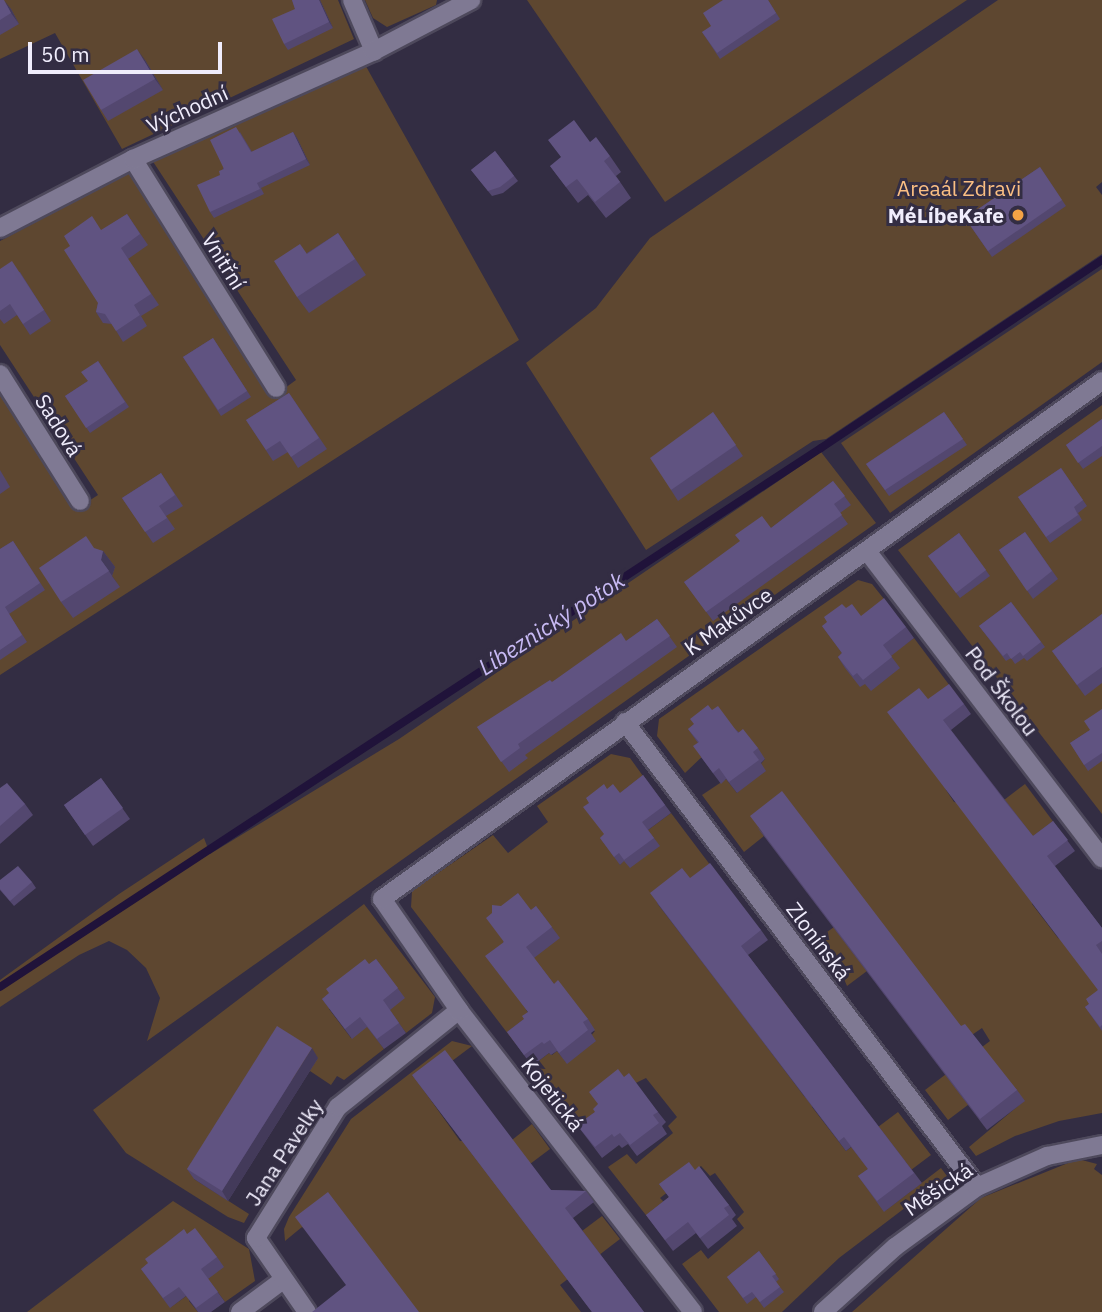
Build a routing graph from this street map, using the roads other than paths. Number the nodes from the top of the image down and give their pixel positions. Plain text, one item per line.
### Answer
1 (352, 0) edge
2 (471, 0) edge
3 (374, 51) junction
4 (133, 159) junction
5 (0, 228) edge
6 (0, 374) edge
7 (1102, 381) edge
8 (276, 388) dead end
9 (80, 500) dead end
10 (867, 551) junction
11 (625, 722) junction
12 (1102, 858) edge
13 (382, 899) joint
14 (459, 1010) junction
15 (1098, 1149) edge
16 (977, 1188) junction
17 (283, 1280) junction
18 (240, 1312) edge
19 (307, 1312) edge
20 (693, 1312) edge
21 (822, 1312) edge

1 - 3 street
2 - 3 street, Východní
3 - 4 street, Východní
4 - 5 street, Východní
4 - 8 street, Vnitřní
6 - 9 street, Sadová
7 - 10 street, K Makůvce
10 - 11 street, K Makůvce
10 - 12 street, Pod Školou
11 - 13 street, K Makůvce
11 - 16 street, Zlonínská
13 - 14 street, Kojetická
14 - 17 street, Jana Pavelky
14 - 20 street, Kojetická
15 - 16 street, Měšická
16 - 21 street, Měšická
17 - 18 street
17 - 19 street, Jana Pavelky

